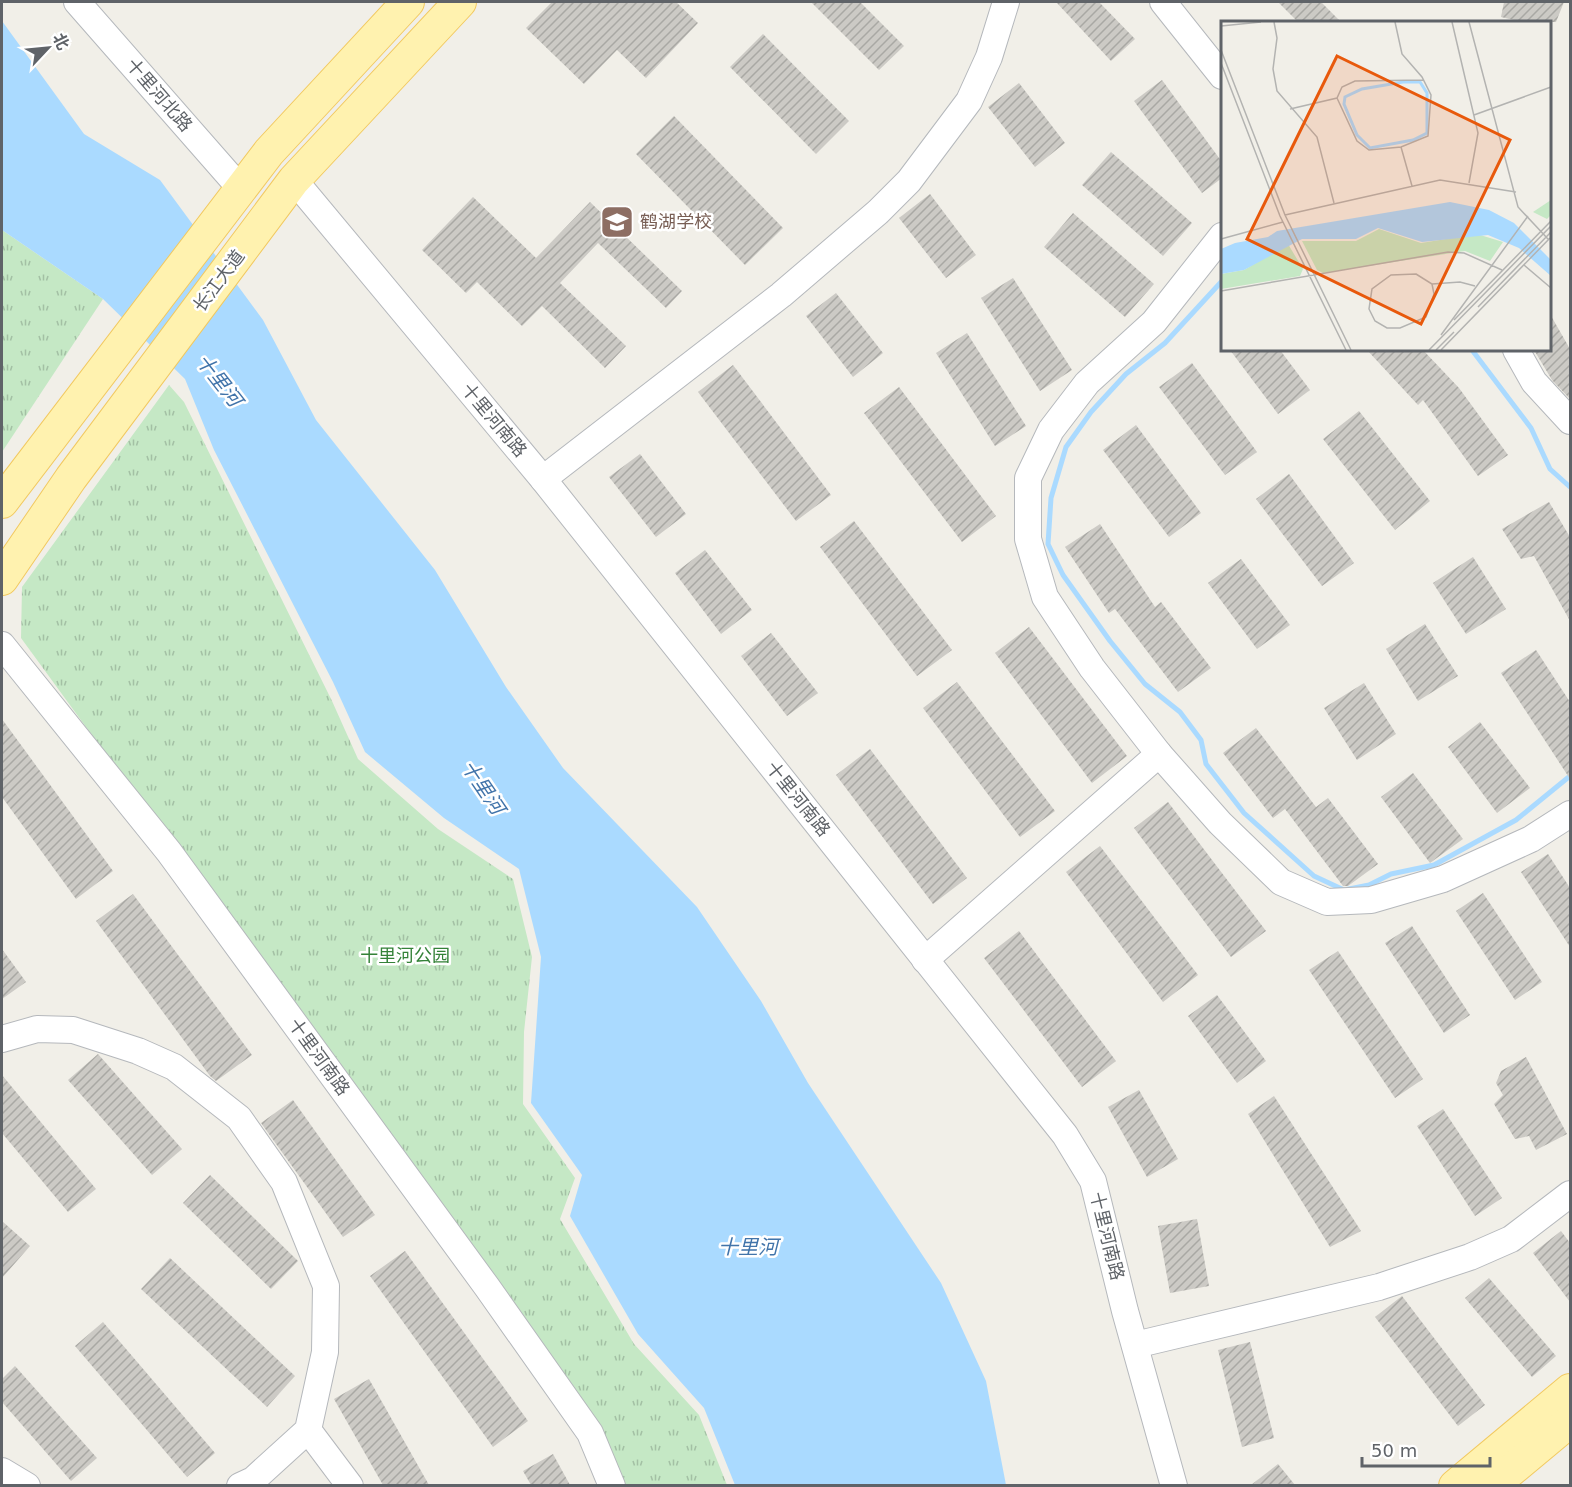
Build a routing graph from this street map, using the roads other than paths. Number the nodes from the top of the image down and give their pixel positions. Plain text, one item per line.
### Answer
1 (77, 2) edge
2 (408, 2) edge
3 (460, 2) edge
4 (1006, 2) edge
5 (1163, 2) edge
6 (1221, 75) edge
7 (294, 180) junction
8 (241, 189) junction
9 (1221, 237) edge
10 (1517, 351) edge
11 (1570, 421) edge
12 (543, 478) junction
13 (2, 502) edge
14 (2, 579) edge
15 (2, 645) edge
16 (1160, 754) junction
17 (1570, 814) edge
18 (925, 960) junction
19 (2, 1039) edge
20 (1570, 1194) edge
21 (1135, 1345) junction
22 (1570, 1390) edge
23 (1570, 1421) edge
24 (308, 1430) junction
25 (2, 1471) edge
26 (27, 1485) edge
27 (240, 1485) edge
28 (350, 1485) edge
29 (612, 1485) edge
30 (1174, 1485) edge
31 (1455, 1485) edge
32 (1492, 1485) edge

1 - 8 street, 十里河北路
2 - 8 main road
3 - 7 main road, 长江大道
4 - 12 street
5 - 6 street
7 - 12 street, 十里河南路
7 - 14 main road, 长江大道
8 - 13 main road
9 - 16 street
10 - 11 street
12 - 18 street, 十里河南路
15 - 29 street, 十里河南路
16 - 17 street
16 - 18 street
18 - 21 street, 十里河南路
19 - 24 street
20 - 21 street
21 - 30 street, 十里河南路
22 - 31 main road
23 - 32 main road
24 - 27 street
24 - 28 street
25 - 26 street

